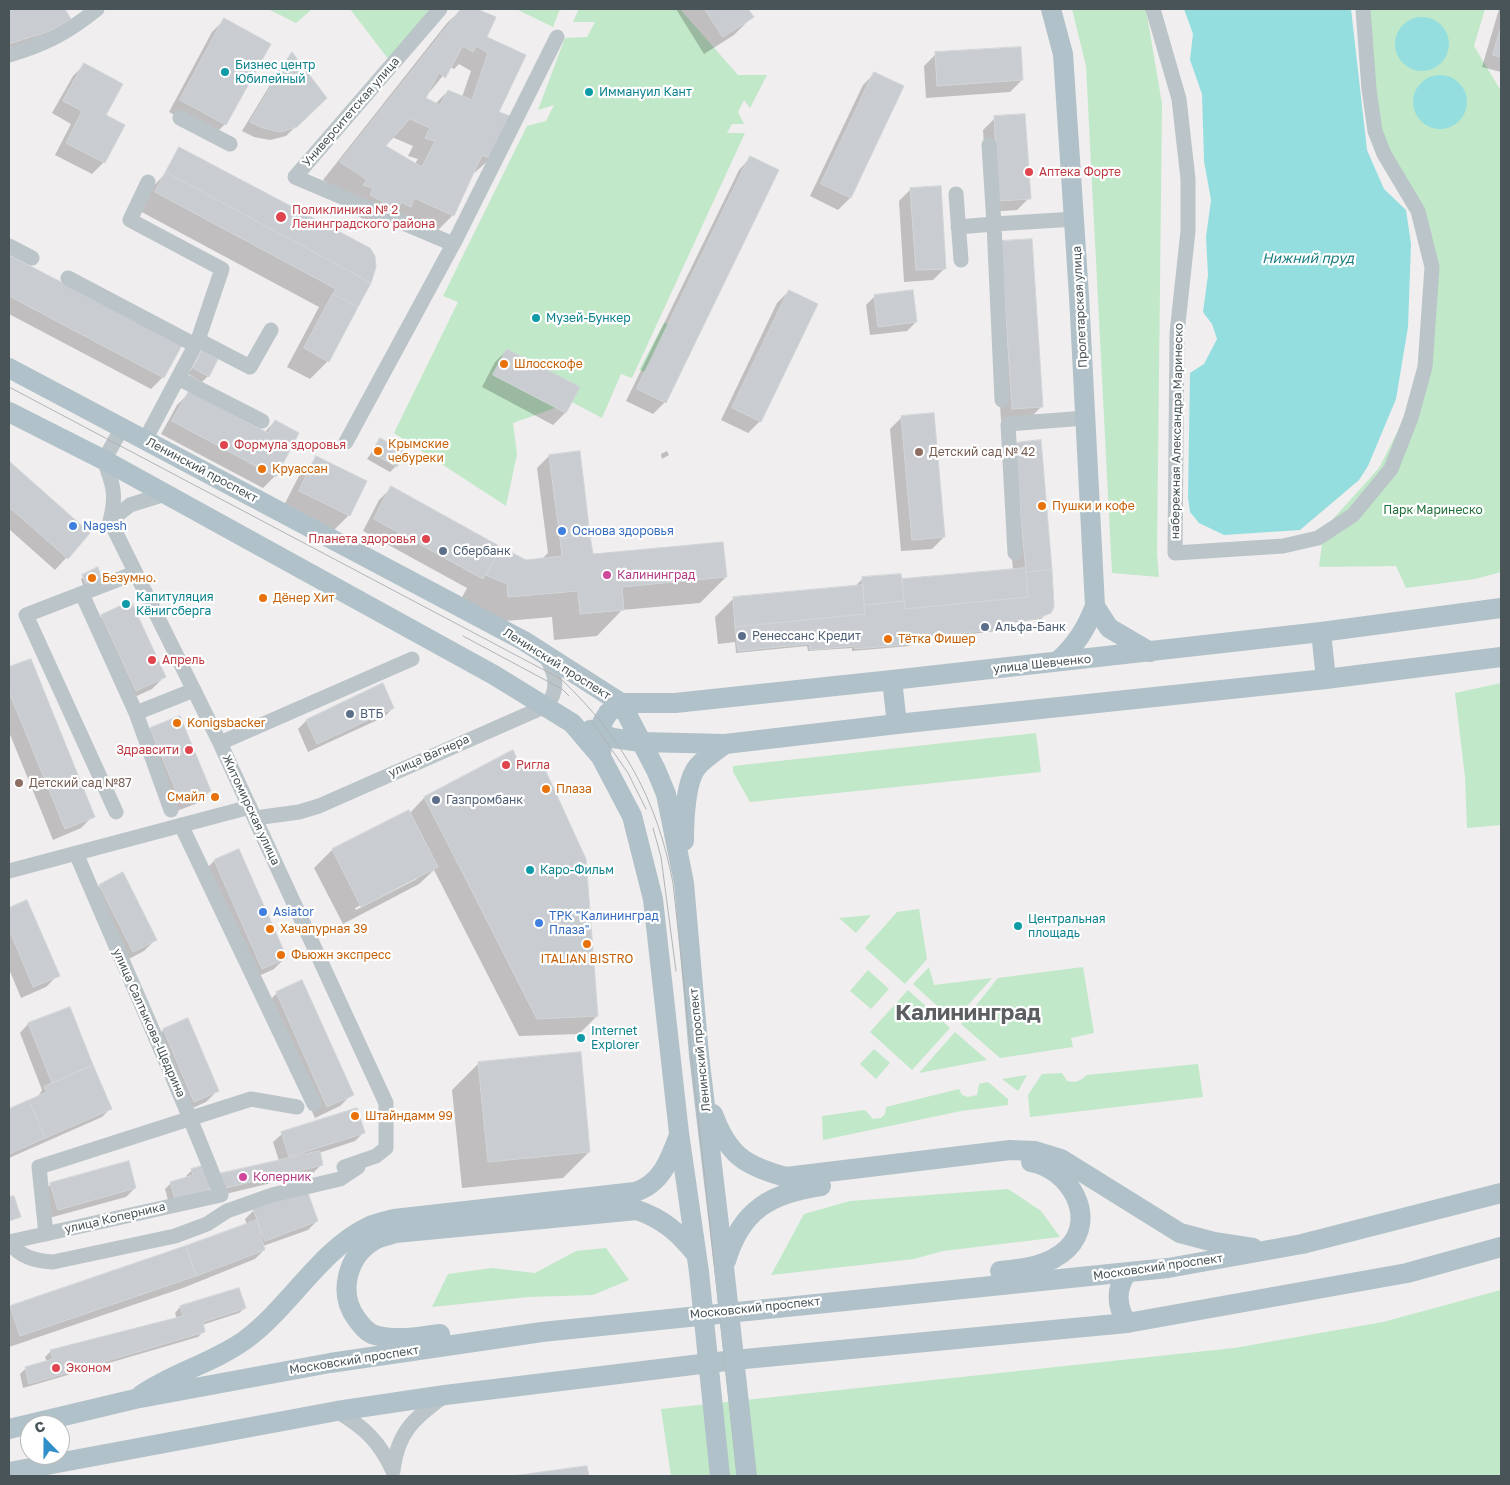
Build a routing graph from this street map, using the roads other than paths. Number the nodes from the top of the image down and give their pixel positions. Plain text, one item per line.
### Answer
1 (97, 9) edge
2 (440, 9) edge
3 (1051, 9) edge
4 (1153, 9) edge
5 (1363, 9) edge
6 (557, 37) dead end
7 (9, 55) edge
8 (180, 118) dead end
9 (230, 144) dead end
10 (990, 145) dead end
11 (148, 182) dead end
12 (956, 194) dead end
13 (1075, 220) junction
14 (994, 224) junction
15 (958, 228) junction
16 (453, 244) junction
17 (9, 246) edge
18 (32, 258) dead end
19 (961, 260) dead end
20 (68, 278) dead end
21 (271, 330) dead end
22 (196, 342) junction
23 (9, 368) edge
24 (178, 378) junction
25 (1002, 400) dead end
26 (9, 412) edge
27 (1085, 418) junction
28 (262, 422) dead end
29 (122, 428) junction
30 (145, 440) junction
31 (346, 442) dead end
32 (104, 460) junction
33 (165, 494) junction
34 (110, 521) junction
35 (1015, 553) dead end
36 (135, 573) junction
37 (82, 594) junction
38 (1094, 606) junction
39 (1501, 608) edge
40 (1321, 632) junction
41 (544, 652) junction
42 (1150, 652) junction
43 (1501, 657) edge
44 (412, 659) dead end
45 (1058, 662) junction
46 (1326, 679) junction
47 (892, 680) junction
48 (194, 690) junction
49 (621, 704) junction
50 (546, 706) junction
51 (136, 713) junction
52 (572, 723) junction
53 (897, 724) junction
54 (600, 734) junction
55 (641, 742) junction
56 (220, 743) junction
57 (725, 744) junction
58 (601, 757) junction
59 (171, 810) dead end
60 (116, 812) dead end
61 (252, 813) junction
62 (181, 825) junction
63 (76, 853) junction
64 (9, 871) edge
65 (684, 884) junction
66 (703, 1086) junction
67 (314, 1104) dead end
68 (297, 1107) dead end
69 (192, 1119) junction
70 (680, 1133) junction
71 (376, 1156) junction
72 (344, 1167) dead end
73 (221, 1194) joint
74 (1501, 1194) edge
75 (46, 1234) junction
76 (9, 1242) edge
77 (1501, 1247) edge
78 (1272, 1250) junction
79 (698, 1263) junction
80 (724, 1267) junction
81 (1126, 1274) junction
82 (956, 1288) junction
83 (1127, 1324) junction
84 (542, 1332) junction
85 (445, 1395) junction
86 (135, 1399) junction
87 (337, 1411) junction
88 (9, 1429) edge
89 (9, 1472) edge
90 (393, 1473) edge
91 (720, 1476) edge
92 (747, 1476) edge

1 - 7 street
2 - 16 street, Университетская улица
3 - 13 main road, Пролетарская улица
4 - 5 street, набережная Александра Маринеско
6 - 16 street
8 - 9 street
10 - 14 street
11 - 22 street
12 - 15 street
13 - 14 street
13 - 27 main road, Пролетарская улица
14 - 15 street
14 - 25 street
15 - 19 street
16 - 31 street
17 - 18 street
20 - 22 street
21 - 22 street
22 - 24 street
23 - 29 main road, Ленинский проспект
24 - 28 street
24 - 30 street
26 - 32 main road
27 - 35 street
27 - 38 main road, Пролетарская улица
29 - 30 main road, Ленинский проспект
29 - 32 street
30 - 41 main road, Ленинский проспект
32 - 33 main road
32 - 34 street
33 - 34 street
33 - 50 main road
34 - 36 street, Житомирская улица
36 - 37 street
36 - 48 street, Житомирская улица
37 - 51 street
37 - 60 street
38 - 42 main road
38 - 45 main road, Пролетарская улица
39 - 40 main road, улица Шевченко
40 - 42 main road, улица Шевченко
40 - 46 main road
41 - 49 main road, Ленинский проспект
41 - 50 street
42 - 45 main road, улица Шевченко
43 - 46 main road
44 - 56 street
45 - 47 main road, улица Шевченко
46 - 53 main road
47 - 49 main road, улица Шевченко
47 - 53 main road
48 - 51 street
48 - 56 street, Житомирская улица
49 - 54 main road
49 - 55 main road, Ленинский проспект
50 - 52 main road
50 - 61 street, улица Вагнера
51 - 59 street
52 - 54 main road
52 - 58 main road
53 - 57 main road
54 - 55 main road
54 - 58 main road
55 - 57 main road
55 - 65 main road, Ленинский проспект
56 - 61 street, Житомирская улица
57 - 65 main road
58 - 70 main road
61 - 62 street, улица Вагнера
61 - 71 street, Житомирская улица
62 - 63 street, улица Вагнера
62 - 67 street
63 - 64 street, улица Вагнера
63 - 69 street, улица Салтыкова-Щедрина
65 - 66 main road, Ленинский проспект
66 - 78 main road
66 - 80 main road, Ленинский проспект
68 - 69 street
69 - 73 street, улица Салтыкова-Щедрина
69 - 75 street
70 - 79 main road
70 - 86 main road
71 - 72 street
71 - 76 street
73 - 75 street, улица Коперника
74 - 78 main road, Московский проспект
75 - 76 street, улица Коперника
77 - 83 main road
78 - 81 main road, Московский проспект
79 - 84 main road
79 - 91 main road, bridge
80 - 82 main road
80 - 92 main road, Ленинский проспект, bridge
81 - 82 main road, Московский проспект
81 - 83 main road
82 - 84 main road, Московский проспект
83 - 85 main road
84 - 86 main road, Московский проспект
85 - 87 main road
85 - 90 street
86 - 88 main road, Московский проспект
87 - 89 main road
87 - 90 street

